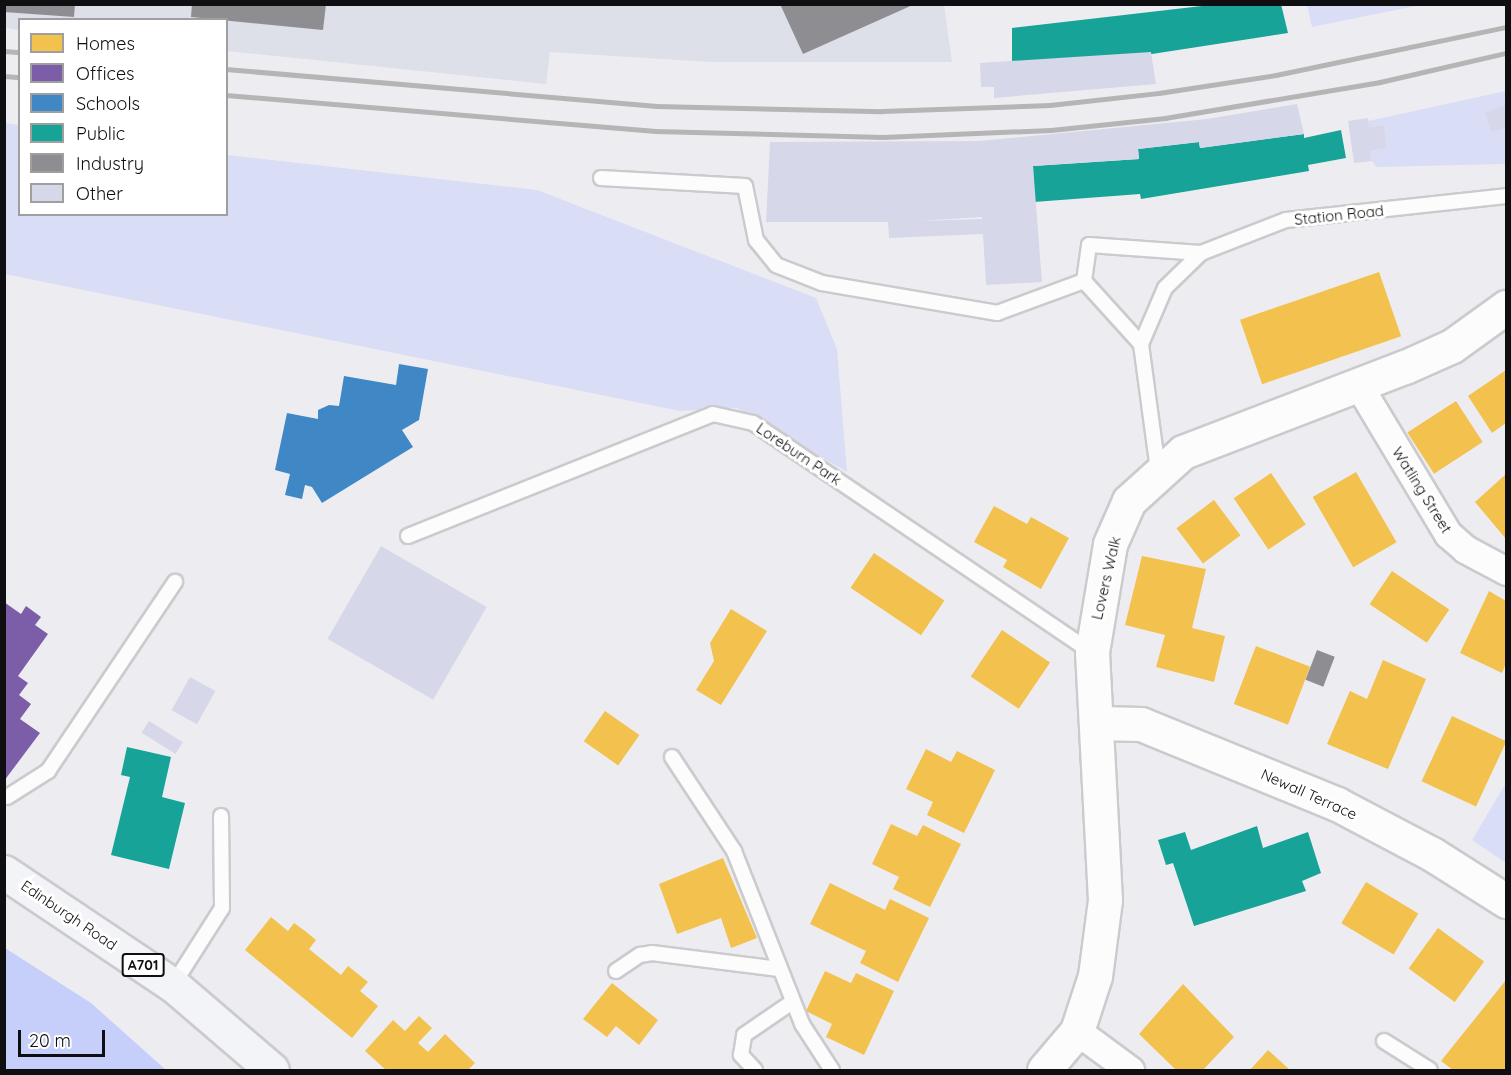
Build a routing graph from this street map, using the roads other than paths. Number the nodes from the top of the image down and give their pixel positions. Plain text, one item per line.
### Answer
1 (601, 178) dead end
2 (1506, 196) edge
3 (1201, 253) junction
4 (1084, 281) junction
5 (1506, 307) edge
6 (1141, 344) junction
7 (1359, 386) junction
8 (1159, 472) junction
9 (408, 536) dead end
10 (1506, 571) edge
11 (175, 582) dead end
12 (1092, 652) junction
13 (1097, 723) junction
14 (672, 757) dead end
15 (6, 798) edge
16 (221, 816) dead end
17 (4, 872) edge
18 (1506, 901) edge
19 (779, 969) junction
20 (616, 972) dead end
21 (173, 985) junction
22 (792, 1002) junction
23 (1077, 1031) junction
24 (1384, 1041) dead end
25 (272, 1071) edge
26 (755, 1071) edge
27 (832, 1071) edge
28 (1044, 1071) edge
29 (1130, 1071) edge
30 (1430, 1071) edge

1 - 4 lane
2 - 3 lane, Station Road
3 - 4 lane
3 - 6 lane, Station Road
4 - 6 lane
5 - 7 street, Lovers Walk
6 - 8 lane
7 - 8 street, Lovers Walk
7 - 10 street, Watling Street
8 - 12 street, Lovers Walk
9 - 12 lane, Loreburn Park
11 - 15 lane
12 - 13 street, Lovers Walk
13 - 18 street, Newall Terrace
13 - 23 street, Lovers Walk
14 - 19 lane
16 - 21 lane
17 - 21 main road, Edinburgh Road / A701
19 - 20 lane
19 - 22 lane
21 - 25 main road, Edinburgh Road / A701
22 - 26 lane
22 - 27 lane
23 - 28 street, Lovers Walk
23 - 29 street
24 - 30 lane

